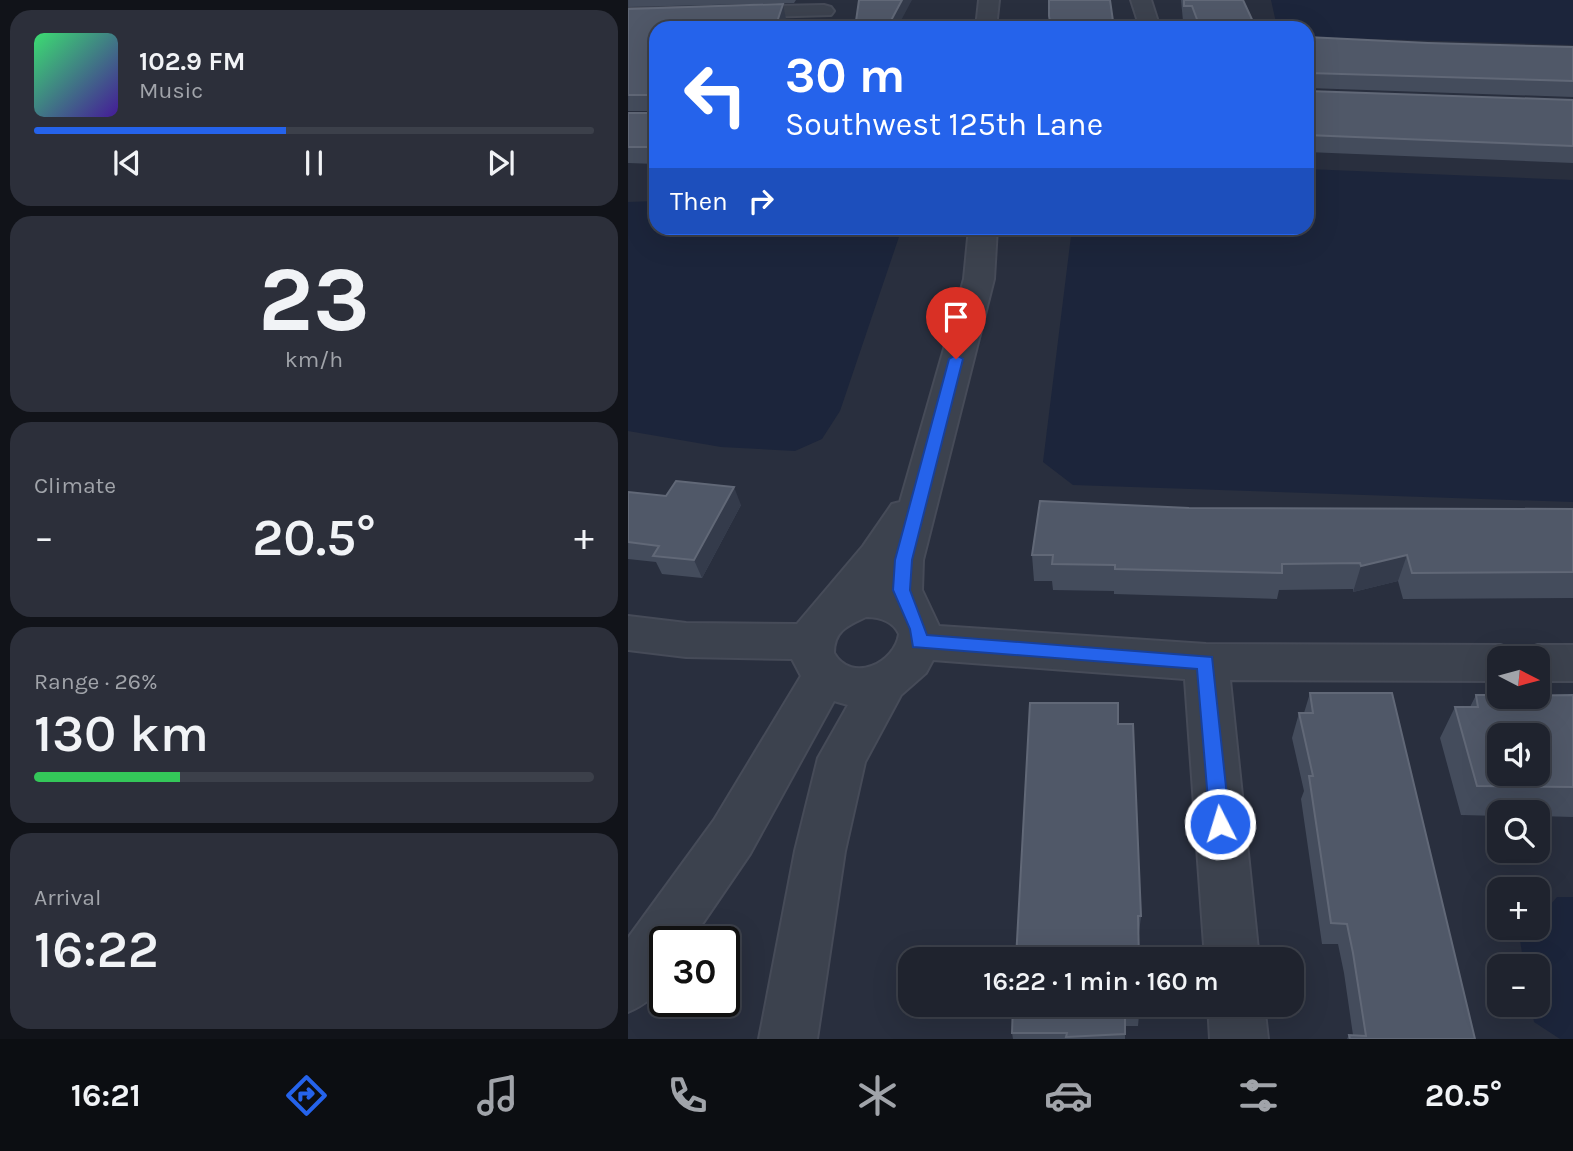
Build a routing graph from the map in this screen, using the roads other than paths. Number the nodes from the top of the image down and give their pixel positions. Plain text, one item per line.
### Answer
1 (989, 0) edge
2 (1141, 0) edge
3 (825, 13) edge
4 (628, 15) edge
5 (987, 21) edge
6 (1148, 21) edge
7 (982, 235) edge
8 (918, 494) junction
9 (916, 630) junction
10 (628, 633) edge
11 (822, 645) junction
12 (1206, 662) junction
13 (1487, 663) edge
14 (1550, 663) edge
15 (1573, 663) edge
16 (886, 681) junction
17 (1231, 947) edge
18 (628, 984) edge
19 (1237, 1017) edge
20 (788, 1039) edge
21 (1239, 1039) edge

1 - 5 street
2 - 6 street
3 - 4 street
7 - 8 street
8 - 9 street
8 - 11 street
9 - 11 street
9 - 12 street
9 - 16 street
10 - 11 street
11 - 16 street
11 - 18 street
12 - 13 street
12 - 17 street
14 - 15 street
16 - 20 street
19 - 21 street

